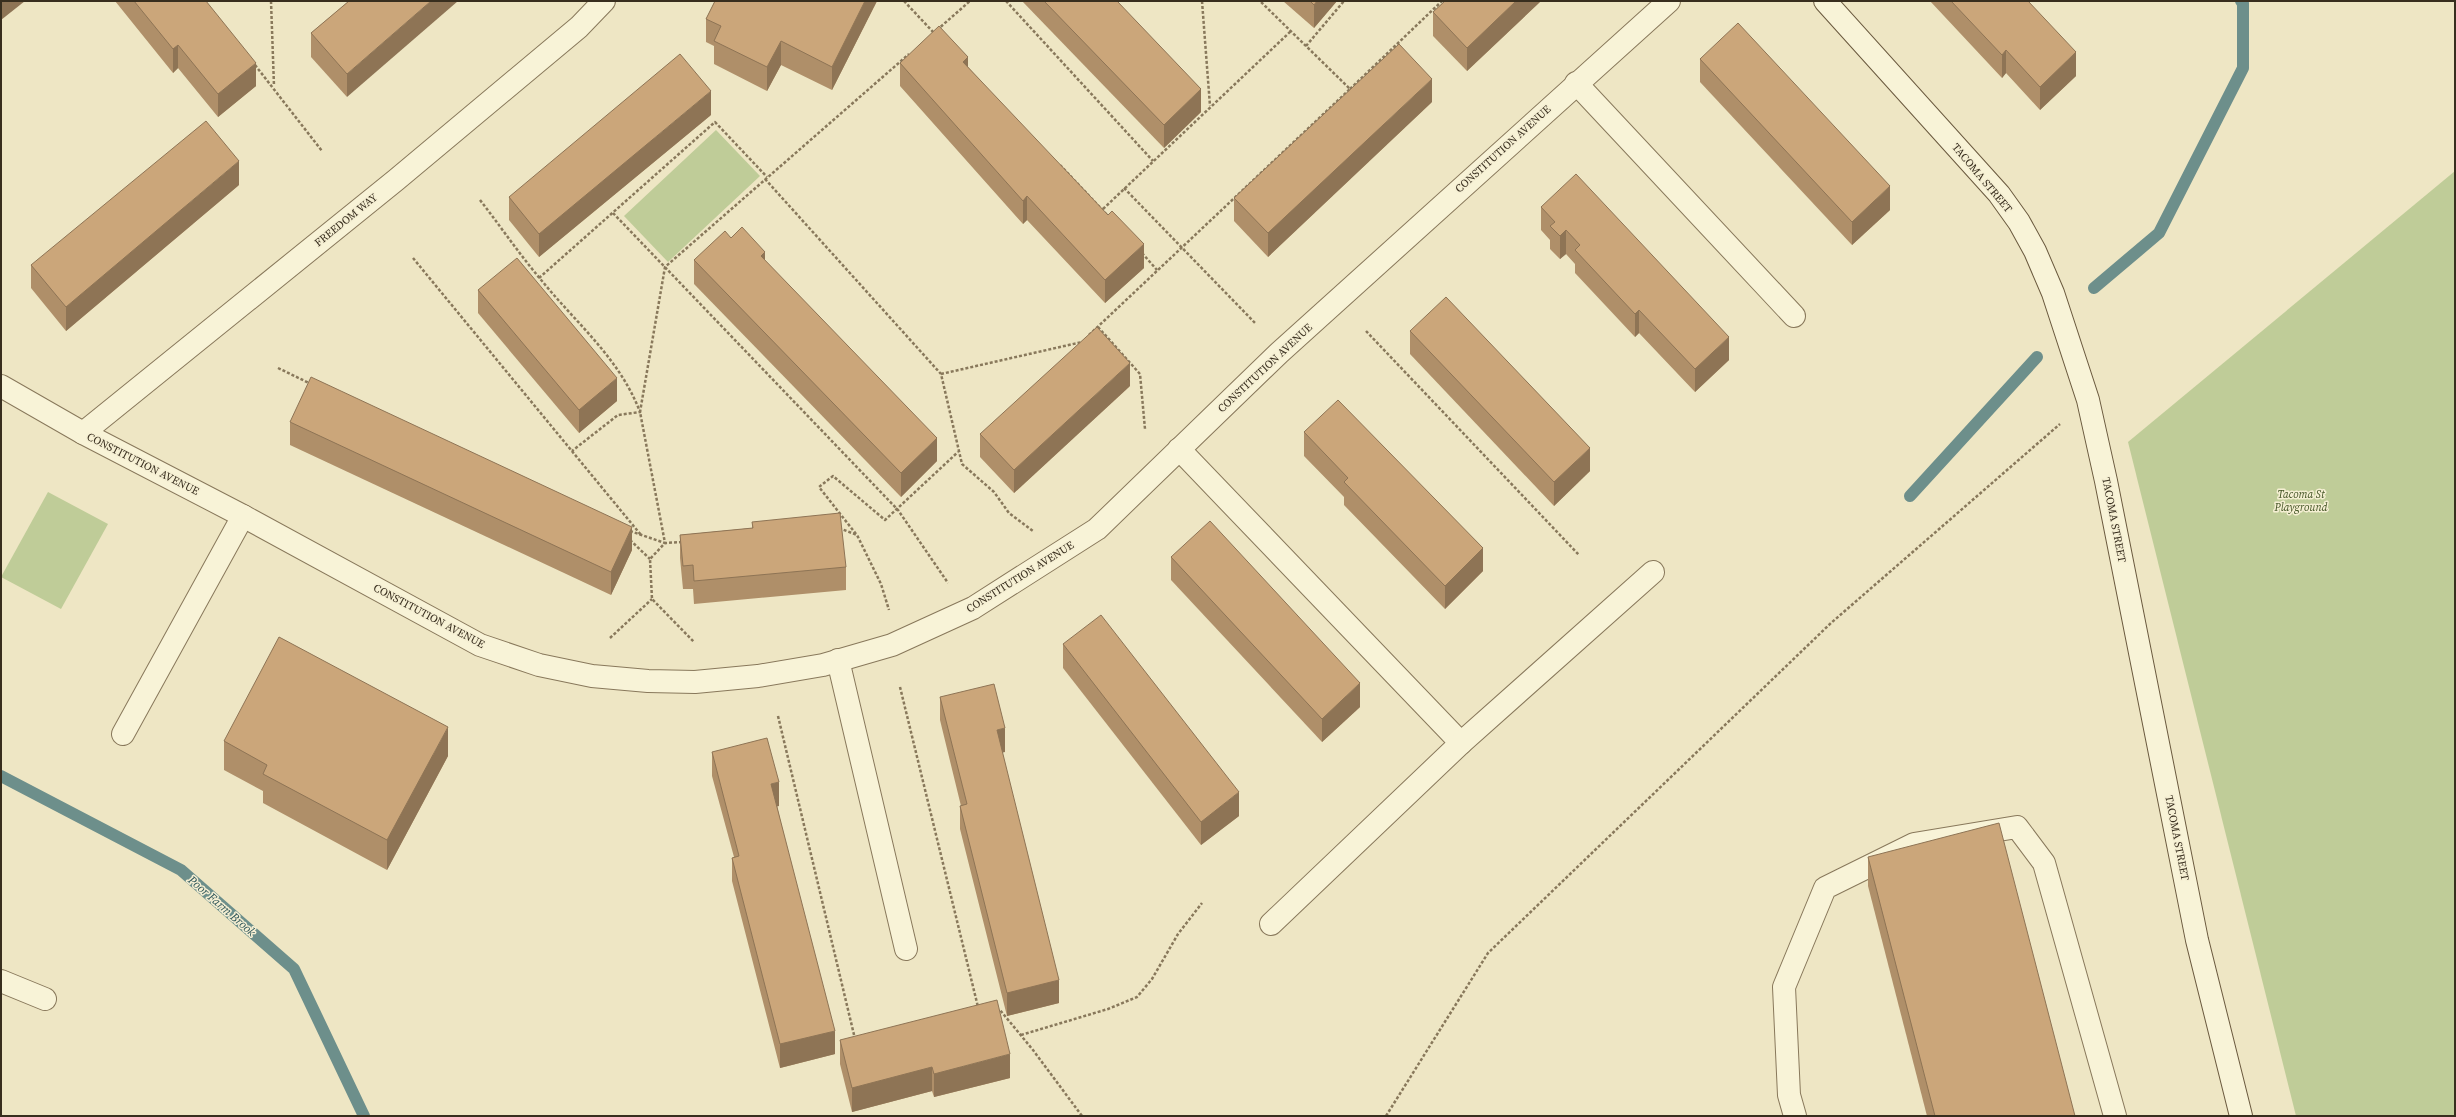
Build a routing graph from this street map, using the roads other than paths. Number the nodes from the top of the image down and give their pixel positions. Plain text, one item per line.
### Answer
1 (604, 1) edge
2 (1669, 1) edge
3 (1825, 1) edge
4 (1576, 83) junction
5 (1794, 316) dead end
6 (1, 386) edge
7 (83, 432) junction
8 (1179, 449) junction
9 (243, 516) junction
10 (1653, 572) dead end
11 (838, 660) junction
12 (123, 734) dead end
13 (1461, 743) junction
14 (1271, 924) dead end
15 (906, 949) dead end
16 (1, 981) edge
17 (45, 1000) dead end
18 (1795, 1116) edge
19 (2115, 1116) edge
20 (2241, 1116) edge

1 - 7 street, FREEDOM WAY
2 - 4 street, CONSTITUTION AVENUE
3 - 20 street, TACOMA STREET
4 - 5 street
4 - 8 street, CONSTITUTION AVENUE
6 - 7 street, CONSTITUTION AVENUE
7 - 9 street, CONSTITUTION AVENUE
8 - 11 street, CONSTITUTION AVENUE
8 - 13 street
9 - 11 street, CONSTITUTION AVENUE
9 - 12 street
10 - 13 street
11 - 15 street
13 - 14 street
16 - 17 street
18 - 19 street

